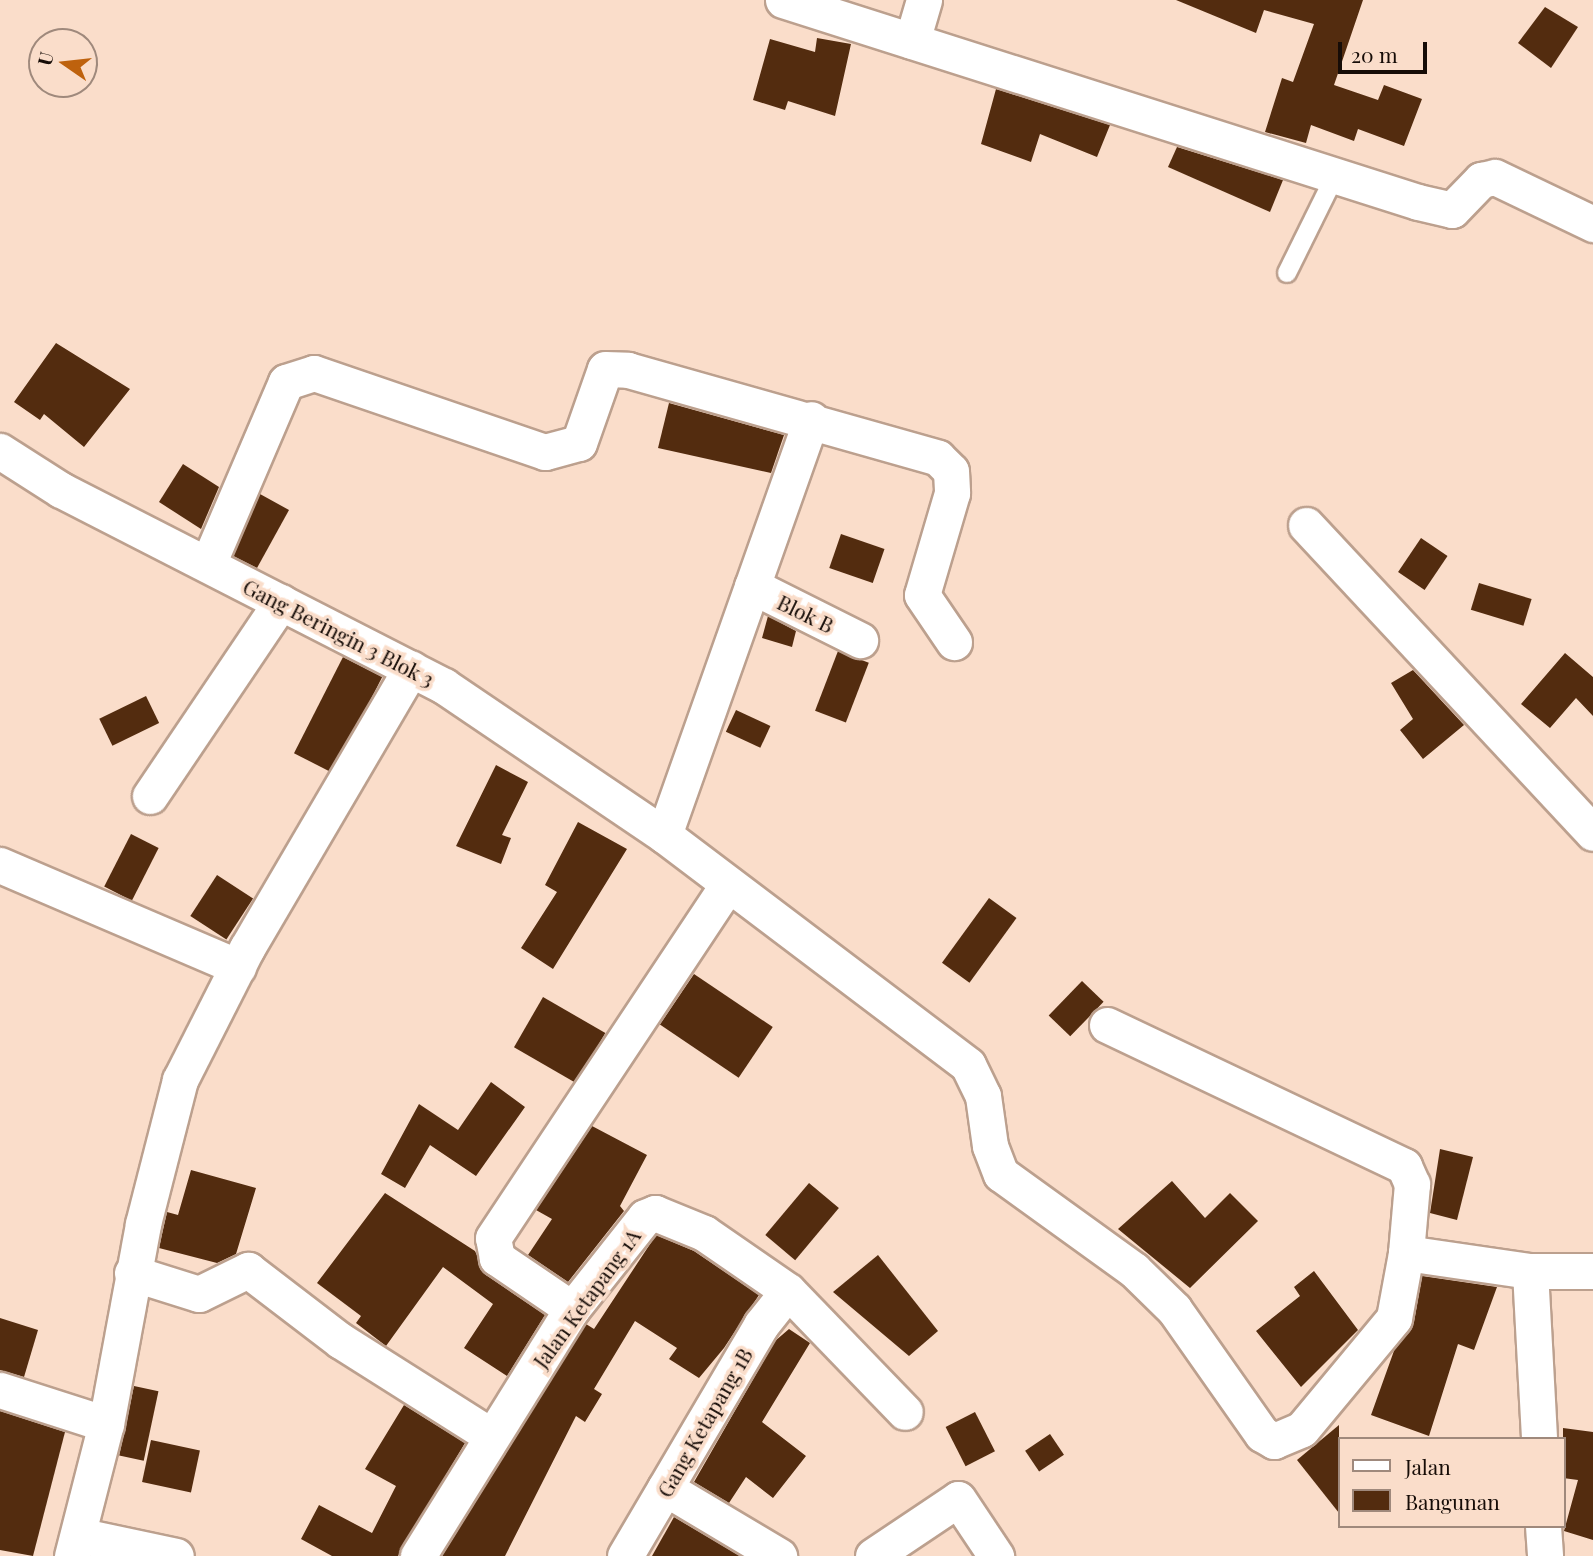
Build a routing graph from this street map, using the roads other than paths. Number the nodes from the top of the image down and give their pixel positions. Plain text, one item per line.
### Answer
1 (783, 0) edge
2 (924, 0) edge
3 (912, 41) junction
4 (1336, 174) junction
5 (1593, 224) edge
6 (1287, 273) dead end
7 (811, 419) junction
8 (0, 451) edge
9 (1306, 525) dead end
10 (208, 564) junction
11 (752, 586) junction
12 (281, 602) junction
13 (860, 640) dead end
14 (954, 642) dead end
15 (411, 669) junction
16 (150, 796) dead end
17 (1593, 833) edge
18 (664, 835) junction
19 (0, 865) edge
20 (728, 884) junction
21 (238, 967) junction
22 (1107, 1025) dead end
23 (1406, 1253) junction
24 (1530, 1271) junction
25 (1593, 1271) edge
26 (132, 1273) junction
27 (788, 1291) junction
28 (572, 1309) junction
29 (0, 1390) edge
30 (905, 1412) dead end
31 (106, 1424) junction
32 (491, 1436) junction
33 (1539, 1437) edge
34 (666, 1488) junction
35 (1543, 1528) edge
36 (75, 1546) edge
37 (176, 1556) edge
38 (418, 1556) edge
39 (625, 1556) edge
40 (779, 1556) edge
41 (873, 1556) edge
42 (996, 1556) edge
43 (1545, 1556) edge

1 - 3 street
2 - 3 street
3 - 4 street
4 - 5 street
4 - 6 lane
7 - 10 street
7 - 11 street
7 - 14 street
8 - 10 street, Gang Beringin 3 Blok 3
9 - 17 street
10 - 12 street, Gang Beringin 3 Blok 3
11 - 13 street, Blok B
11 - 18 street
12 - 15 street, Gang Beringin 3 Blok 3
12 - 16 street
15 - 18 street, Gang Beringin 3 Blok 3
15 - 21 street
18 - 20 street, Gang Beringin 3 Blok 3
19 - 21 street
20 - 23 street, Gang Beringin 3 Blok 3
20 - 28 street
21 - 26 street
22 - 23 street, Gang Beringin 3 Blok 3
23 - 24 street
24 - 25 street
24 - 33 street
26 - 31 street
26 - 32 street
27 - 28 street, Jalan Ketapang 1A
27 - 30 street, Jalan Ketapang 1A
27 - 34 street, Gang Ketapang 1B
28 - 32 street, Jalan Ketapang 1A
29 - 31 street
31 - 36 street
32 - 38 street, Jalan Ketapang 1A
34 - 39 street, Gang Ketapang 1B
34 - 40 street
35 - 43 street
36 - 37 street
41 - 42 street

